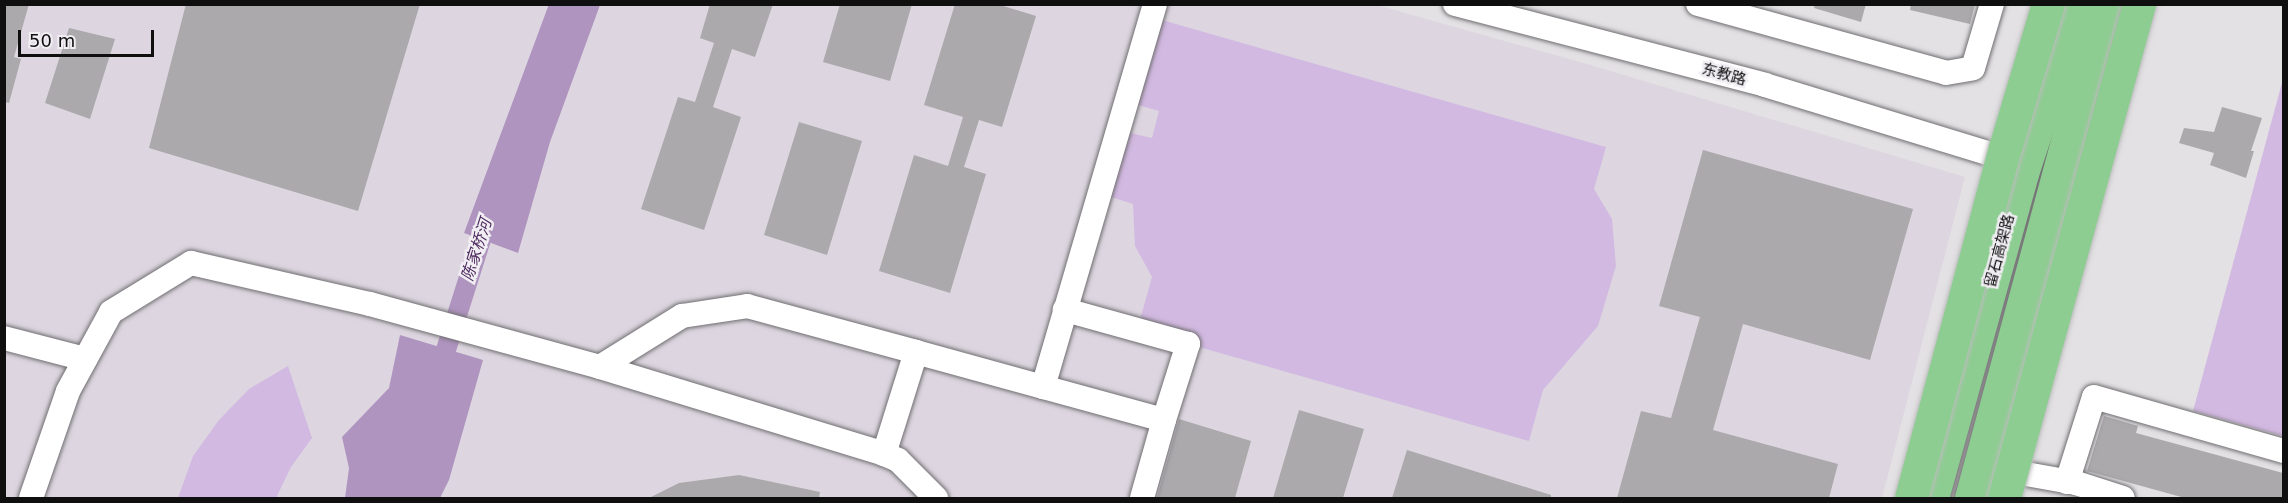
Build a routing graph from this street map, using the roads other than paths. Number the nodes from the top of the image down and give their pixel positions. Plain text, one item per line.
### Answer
1 (1155, 4) edge
2 (1455, 4) edge
3 (1510, 4) edge
4 (1698, 4) edge
5 (1992, 4) edge
6 (2048, 4) edge
7 (2074, 4) edge
8 (2104, 4) edge
9 (2139, 4) edge
10 (2074, 113) junction
11 (2022, 173) junction
12 (1065, 310) junction
13 (4, 338) edge
14 (916, 352) junction
15 (85, 359) junction
16 (600, 367) junction
17 (1043, 387) junction
18 (1164, 420) junction
19 (2283, 452) edge
20 (884, 454) junction
21 (2067, 482) junction
22 (2020, 486) edge
23 (31, 498) edge
24 (936, 498) edge
25 (1142, 498) edge
26 (1899, 498) edge
27 (1911, 498) edge
28 (1932, 498) edge
29 (1971, 498) edge
30 (2004, 498) edge
31 (2123, 498) edge

1 - 12 street
2 - 3 street, 东教路
4 - 5 street
6 - 27 highway, 留石高架路, bridge
7 - 11 highway, 留石高架路
8 - 10 highway
9 - 30 highway, bridge
10 - 22 highway
10 - 29 highway
11 - 26 highway
11 - 28 highway, 留石高架路
12 - 17 street
12 - 18 street
13 - 15 street
14 - 16 street
14 - 17 street
14 - 20 street
15 - 16 street
15 - 23 street
16 - 20 street
17 - 18 street
18 - 25 street
19 - 21 street
20 - 24 street
21 - 22 street
21 - 31 street

